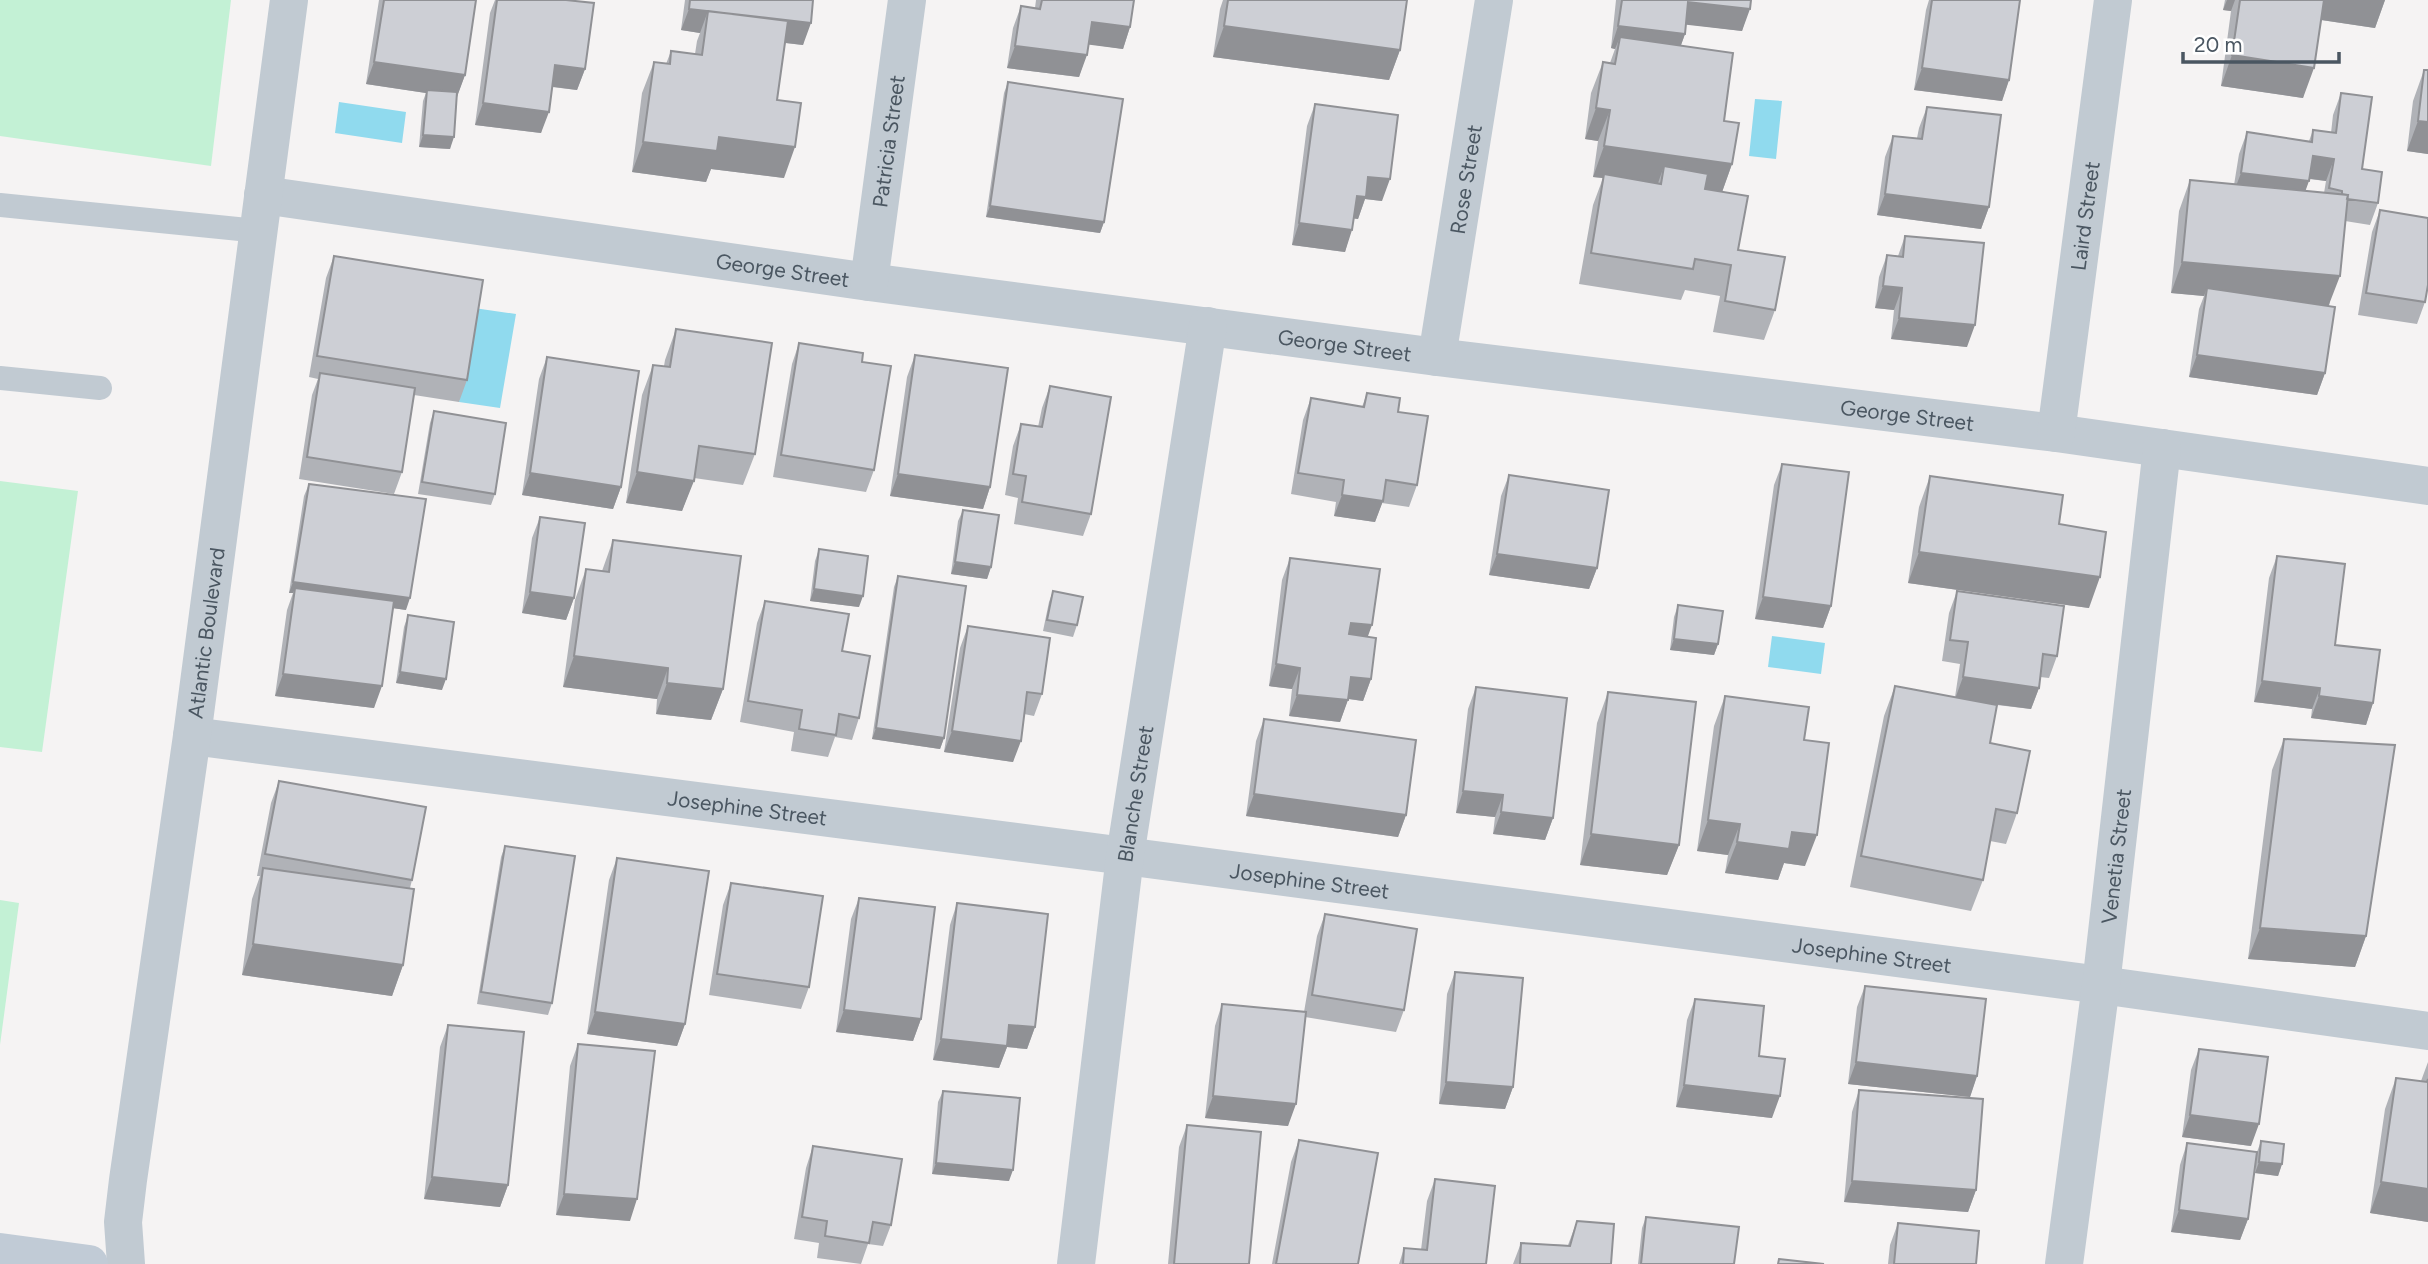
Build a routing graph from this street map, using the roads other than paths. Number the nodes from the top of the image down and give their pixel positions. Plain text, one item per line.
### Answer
1 (289, 0) edge
2 (907, 0) edge
3 (1494, 0) edge
4 (2113, 0) edge
5 (0, 205) edge
6 (260, 213) junction
7 (869, 282) junction
8 (1208, 326) junction
9 (1437, 357) junction
10 (0, 378) edge
11 (100, 388) dead end
12 (2056, 433) junction
13 (2162, 448) junction
14 (2428, 486) edge
15 (192, 736) junction
16 (1125, 856) junction
17 (2101, 985) junction
18 (2428, 1031) edge
19 (0, 1252) edge
20 (89, 1264) edge
21 (127, 1264) edge
22 (1076, 1264) edge
23 (2064, 1264) edge

1 - 6 street, Atlantic Boulevard
2 - 7 street, Patricia Street
3 - 9 street, Rose Street
4 - 12 street, Laird Street
5 - 6 lane
6 - 7 street, George Street
6 - 15 street, Atlantic Boulevard
7 - 8 street, George Street
8 - 9 street, George Street
8 - 16 street, Blanche Street
9 - 12 street, George Street
10 - 11 lane
12 - 13 street, George Street
13 - 14 street, George Street
13 - 17 street, Venetia Street
15 - 16 street, Josephine Street
15 - 21 street, Atlantic Boulevard
16 - 17 street, Josephine Street
16 - 22 street, Blanche Street
17 - 18 street, Josephine Street
17 - 23 street, Venetia Street
19 - 20 main road

